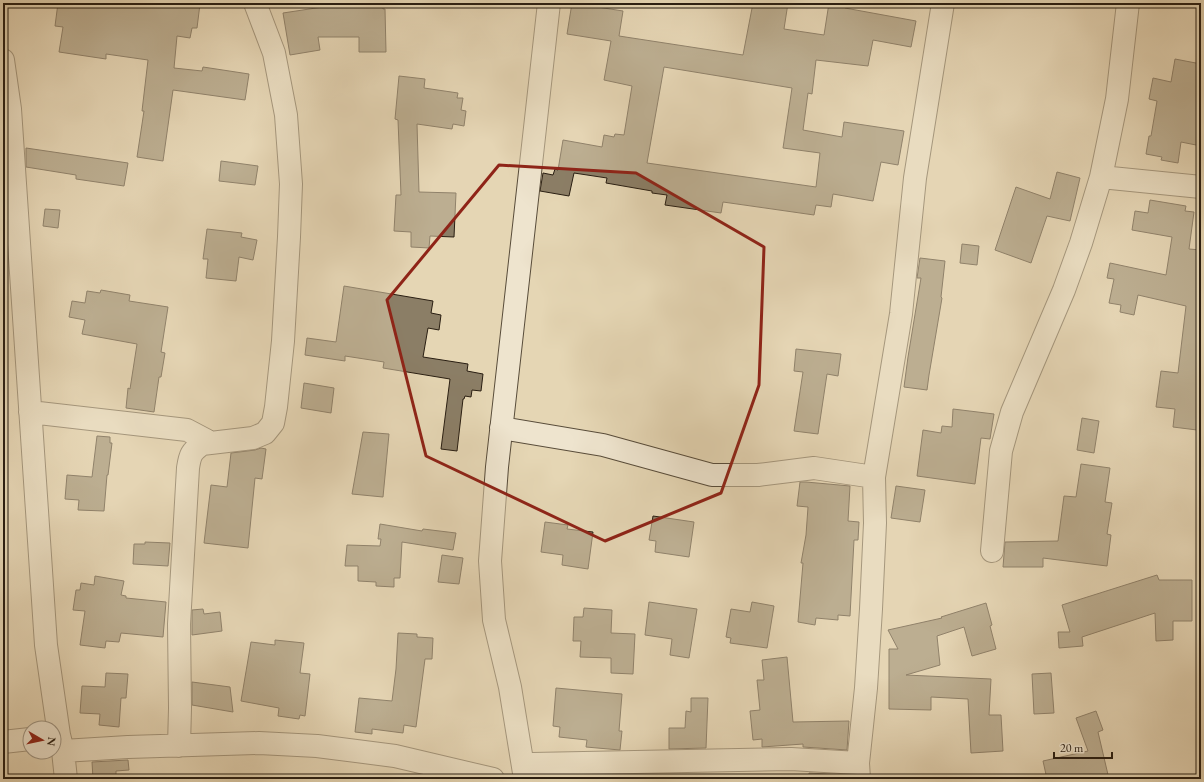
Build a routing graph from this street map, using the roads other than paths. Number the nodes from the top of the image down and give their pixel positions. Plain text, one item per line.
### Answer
1 (256, 3) edge
2 (550, 3) edge
3 (942, 3) edge
4 (1128, 3) edge
5 (3, 60) edge
6 (1101, 177) junction
7 (9, 185) edge
8 (1201, 187) edge
9 (30, 412) junction
10 (502, 428) junction
11 (202, 444) junction
12 (874, 476) junction
13 (992, 551) dead end
14 (56, 720) edge
15 (22, 740) edge
16 (62, 741) edge
17 (3, 742) edge
18 (179, 746) junction
19 (62, 757) edge
20 (529, 771) edge
21 (858, 771) edge
22 (66, 779) edge
23 (493, 779) edge

1 - 11 street
2 - 10 street
3 - 12 street
4 - 6 street
5 - 7 street
6 - 8 street
6 - 13 street
7 - 9 street
9 - 11 street
9 - 14 street
10 - 12 street
10 - 20 street
11 - 18 street
12 - 21 street
15 - 17 street
16 - 18 street
18 - 23 street
19 - 22 street
20 - 21 street

